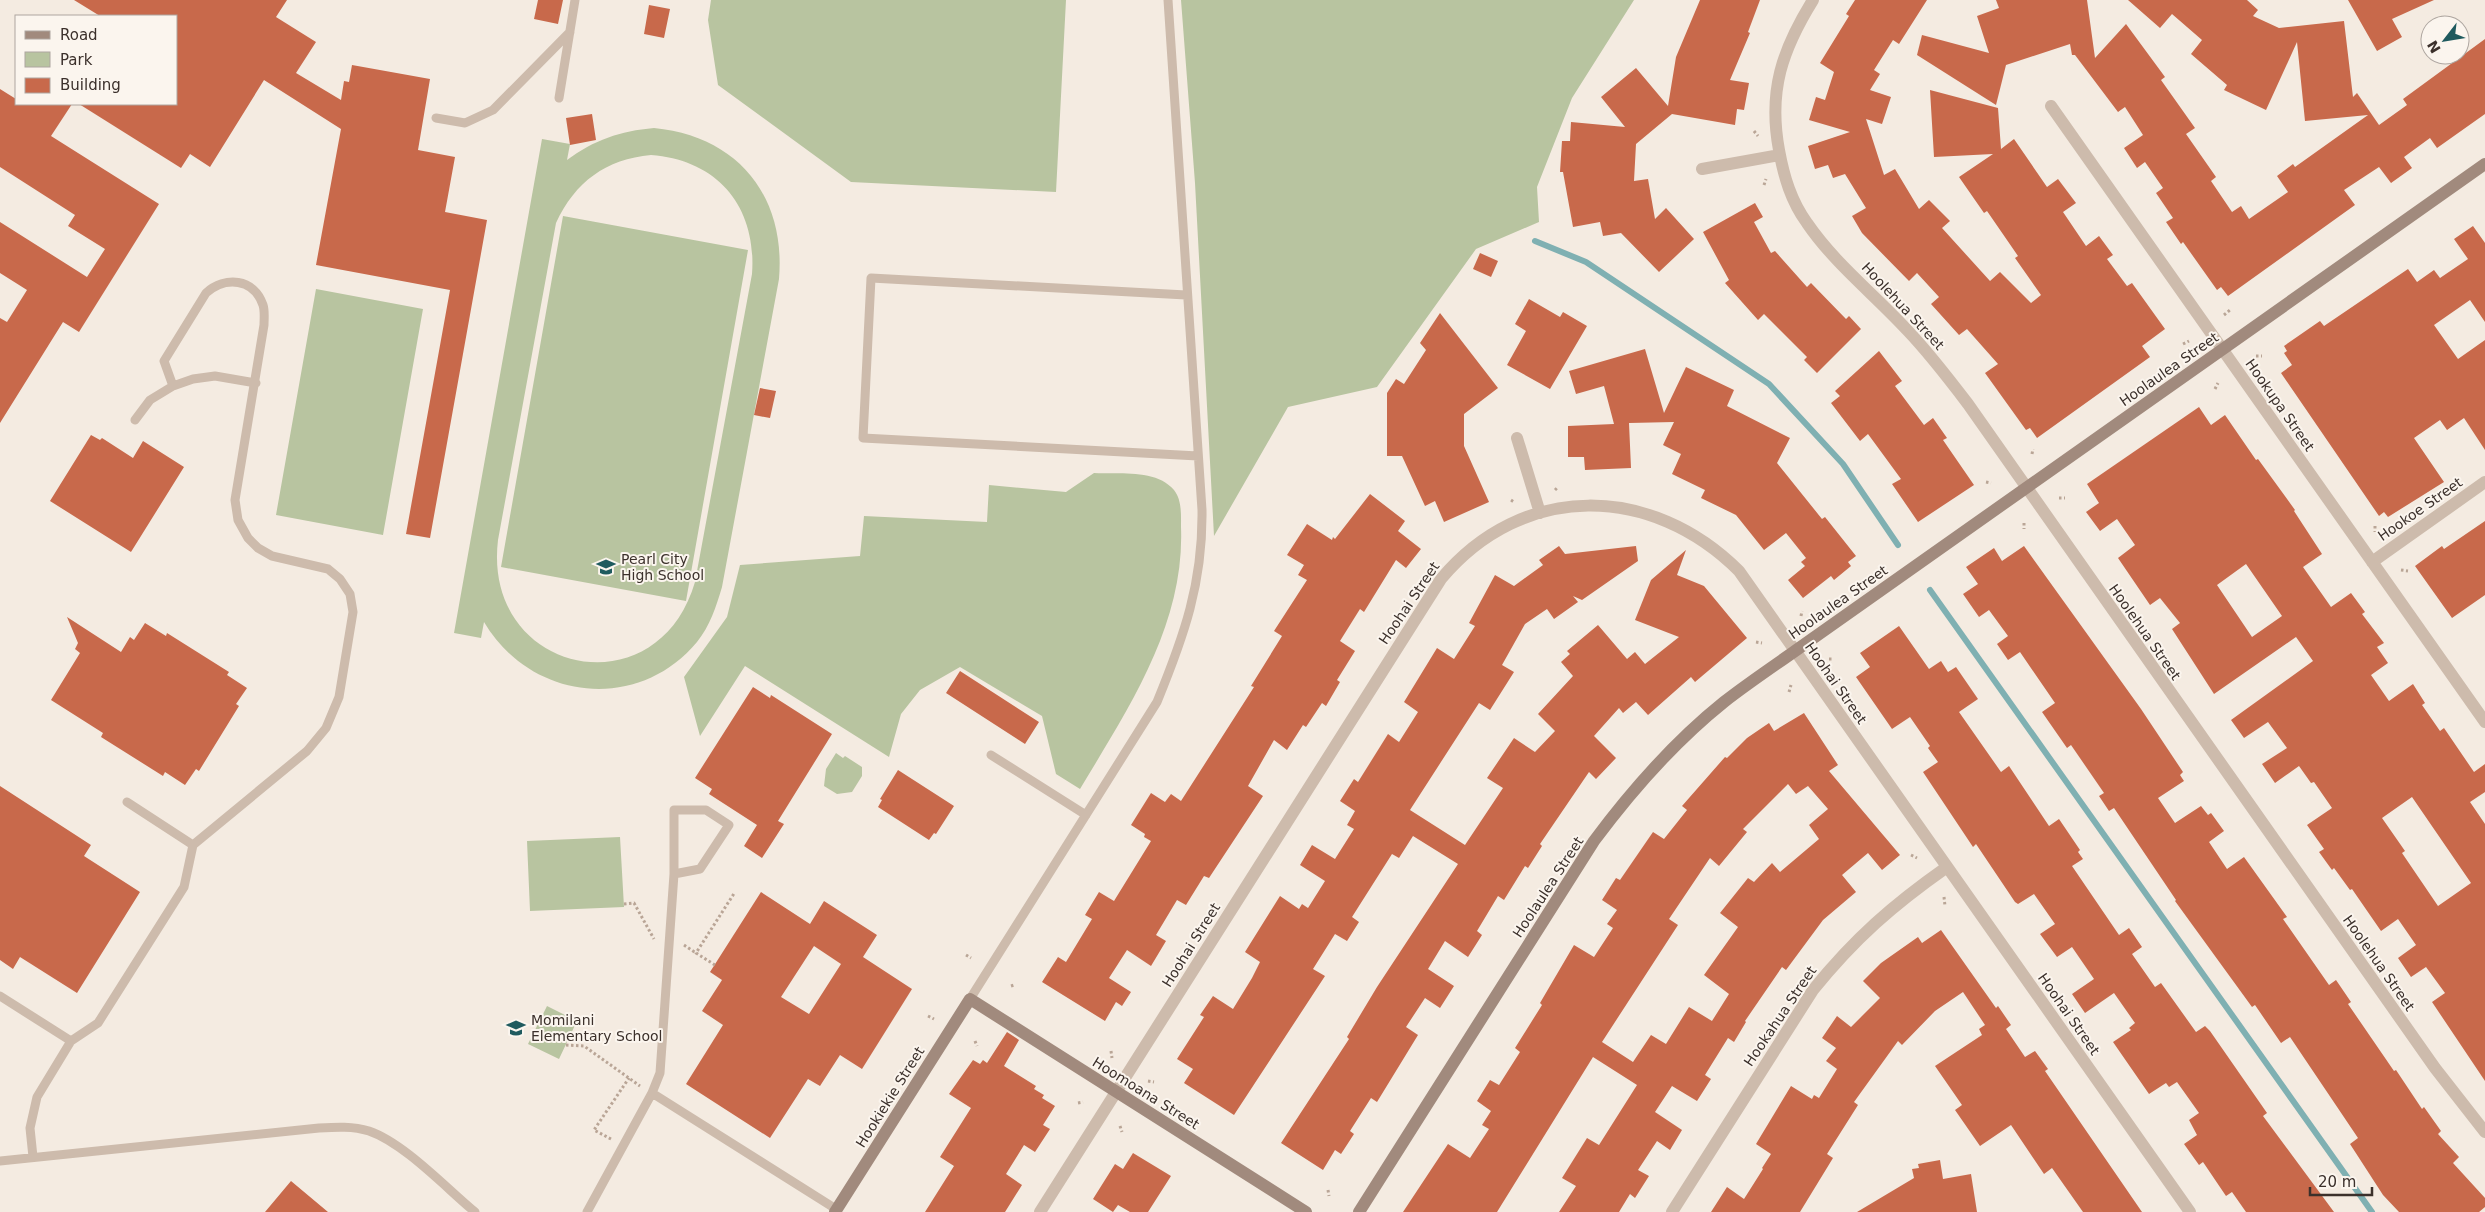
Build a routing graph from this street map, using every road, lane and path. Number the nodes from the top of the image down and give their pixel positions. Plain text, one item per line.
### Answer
1 (575, 0) edge
2 (1168, 0) edge
3 (1813, 0) edge
4 (570, 32) junction
5 (559, 98) dead end
6 (2050, 106) dead end
7 (436, 118) dead end
8 (1754, 131) dead end
9 (1758, 136) dead end
10 (1780, 155) junction
11 (2485, 164) edge
12 (1702, 169) dead end
13 (1766, 179) dead end
14 (1764, 185) dead end
15 (1186, 295) junction
16 (2230, 310) dead end
17 (2224, 315) dead end
18 (2189, 341) dead end
19 (2182, 344) dead end
20 (2222, 349) junction
21 (2256, 356) dead end
22 (2262, 356) dead end
23 (256, 383) junction
24 (2218, 384) dead end
25 (173, 386) junction
26 (2215, 389) dead end
27 (135, 420) dead end
28 (1517, 438) dead end
29 (2033, 449) dead end
30 (2032, 454) dead end
31 (1198, 456) junction
32 (1986, 482) dead end
33 (2485, 482) edge
34 (1991, 483) dead end
35 (2026, 488) junction
36 (2059, 498) dead end
37 (2065, 498) dead end
38 (1540, 513) junction
39 (2024, 523) dead end
40 (2374, 526) dead end
41 (2024, 529) dead end
42 (2375, 532) dead end
43 (2372, 562) junction
44 (2402, 570) dead end
45 (2408, 571) dead end
46 (1802, 612) dead end
47 (1801, 616) dead end
48 (1756, 642) dead end
49 (1762, 644) dead end
50 (1795, 651) junction
51 (1828, 659) dead end
52 (1834, 659) dead end
53 (1791, 685) dead end
54 (1789, 692) dead end
55 (2485, 722) edge
56 (991, 754) dead end
57 (127, 802) dead end
58 (1086, 815) junction
59 (193, 845) junction
60 (1911, 855) dead end
61 (1917, 858) dead end
62 (1947, 867) junction
63 (674, 874) junction
64 (735, 892) dead end
65 (1944, 897) dead end
66 (624, 904) dead end
67 (1945, 906) dead end
68 (680, 943) dead end
69 (657, 944) dead end
70 (696, 953) junction
71 (966, 955) dead end
72 (971, 958) dead end
73 (715, 965) dead end
74 (0, 996) edge
75 (970, 999) junction
76 (928, 1016) dead end
77 (934, 1019) dead end
78 (71, 1041) junction
79 (975, 1041) dead end
80 (566, 1044) dead end
81 (977, 1046) dead end
82 (1112, 1051) dead end
83 (1112, 1058) dead end
84 (629, 1078) junction
85 (1148, 1081) dead end
86 (1154, 1082) dead end
87 (640, 1086) dead end
88 (1116, 1092) junction
89 (652, 1093) junction
90 (1083, 1102) dead end
91 (1078, 1103) dead end
92 (1120, 1126) dead end
93 (1122, 1132) dead end
94 (2485, 1132) edge
95 (611, 1139) dead end
96 (33, 1157) junction
97 (0, 1160) edge
98 (1328, 1190) dead end
99 (1329, 1196) dead end
100 (836, 1211) edge
101 (475, 1212) edge
102 (587, 1212) edge
103 (1040, 1212) edge
104 (1306, 1212) edge
105 (1359, 1212) edge
106 (1672, 1212) edge
107 (2190, 1212) edge

1 - 4 lane
2 - 15 lane
3 - 10 street, Hoolehua Street
4 - 5 lane
4 - 7 lane
6 - 20 street, Hookupa Street
8 - 9 path
10 - 12 street
10 - 35 street, Hoolehua Street
11 - 20 street, Hoolaulea Street
13 - 14 path
15 - 31 lane
15 - 31 lane
16 - 17 path
18 - 19 path
20 - 35 street, Hoolaulea Street
20 - 43 street, Hookupa Street
21 - 22 path
23 - 25 lane
23 - 25 lane
23 - 59 lane
24 - 26 path
25 - 27 lane
28 - 38 street
29 - 30 path
31 - 58 lane
32 - 34 path
33 - 43 street, Hookoe Street
35 - 50 street, Hoolaulea Street
35 - 94 street, Hoolehua Street
36 - 37 path
38 - 50 street, Hoohai Street
38 - 88 street, Hoohai Street
39 - 41 path
40 - 42 path
43 - 55 street, Hookupa Street
44 - 45 path
46 - 47 path
48 - 49 path
50 - 62 street, Hoohai Street
50 - 105 street, Hoolaulea Street
51 - 52 path
53 - 54 path
56 - 58 lane
57 - 59 lane
58 - 75 lane
59 - 78 lane
60 - 61 path
62 - 106 street, Hookahua Street
62 - 107 street, Hoohai Street
63 - 63 lane
63 - 89 lane
64 - 70 path
65 - 67 path
66 - 69 path
68 - 70 path
70 - 73 path
71 - 72 path
74 - 78 lane
75 - 88 street, Hoomoana Street
75 - 100 street, Hookiekie Street
76 - 77 path
78 - 96 lane
79 - 81 path
80 - 84 path
82 - 83 path
84 - 87 path
84 - 95 path
85 - 86 path
88 - 103 street, Hoohai Street
88 - 104 street, Hoomoana Street
89 - 100 lane
89 - 102 lane
90 - 91 path
92 - 93 path
96 - 97 lane
96 - 101 lane
98 - 99 path

